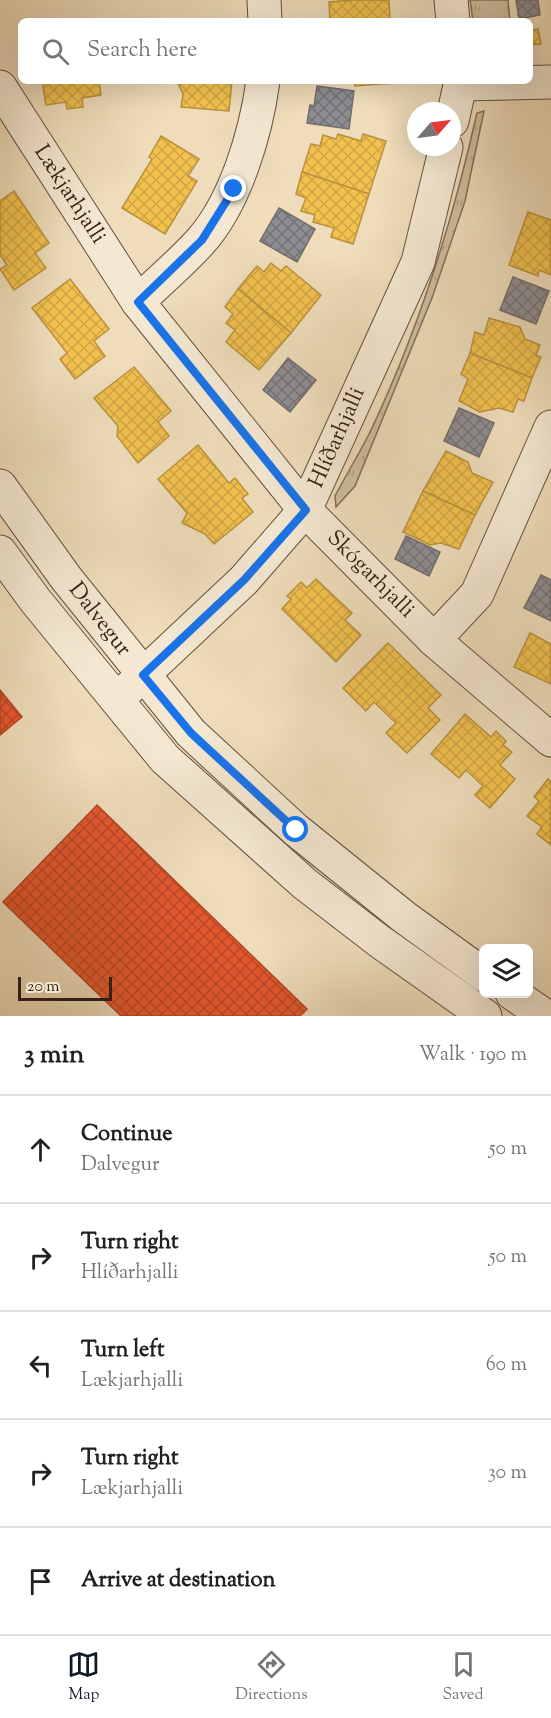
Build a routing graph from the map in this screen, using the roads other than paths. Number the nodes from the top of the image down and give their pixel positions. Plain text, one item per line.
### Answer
1 (264, 0) edge
2 (451, 0) edge
3 (265, 18) edge
4 (453, 18) edge
5 (533, 82) edge
6 (551, 82) edge
7 (263, 84) edge
8 (461, 84) edge
9 (0, 87) edge
10 (456, 102) edge
11 (444, 156) edge
12 (138, 302) junction
13 (551, 427) edge
14 (0, 486) edge
15 (306, 510) junction
16 (0, 552) edge
17 (434, 640) junction
18 (143, 675) junction
19 (116, 700) junction
20 (551, 740) edge
21 (479, 972) edge
22 (519, 998) edge
23 (485, 1016) edge
24 (545, 1016) edge

1 - 3 street
2 - 4 street
5 - 6 street
7 - 12 street
8 - 10 street
9 - 12 street, Lækjarhjalli
11 - 15 street, Hlíðarhjalli
12 - 15 street, Lækjarhjalli
13 - 17 street
14 - 18 street, Dalvegur
15 - 17 street, Skógarhjalli
15 - 18 street, Hlíðarhjalli
16 - 19 street, Dalvegur
17 - 20 street, Skógarhjalli
18 - 19 street, Hlíðarhjalli
18 - 21 street, Dalvegur
19 - 23 street, Dalvegur
22 - 24 street

